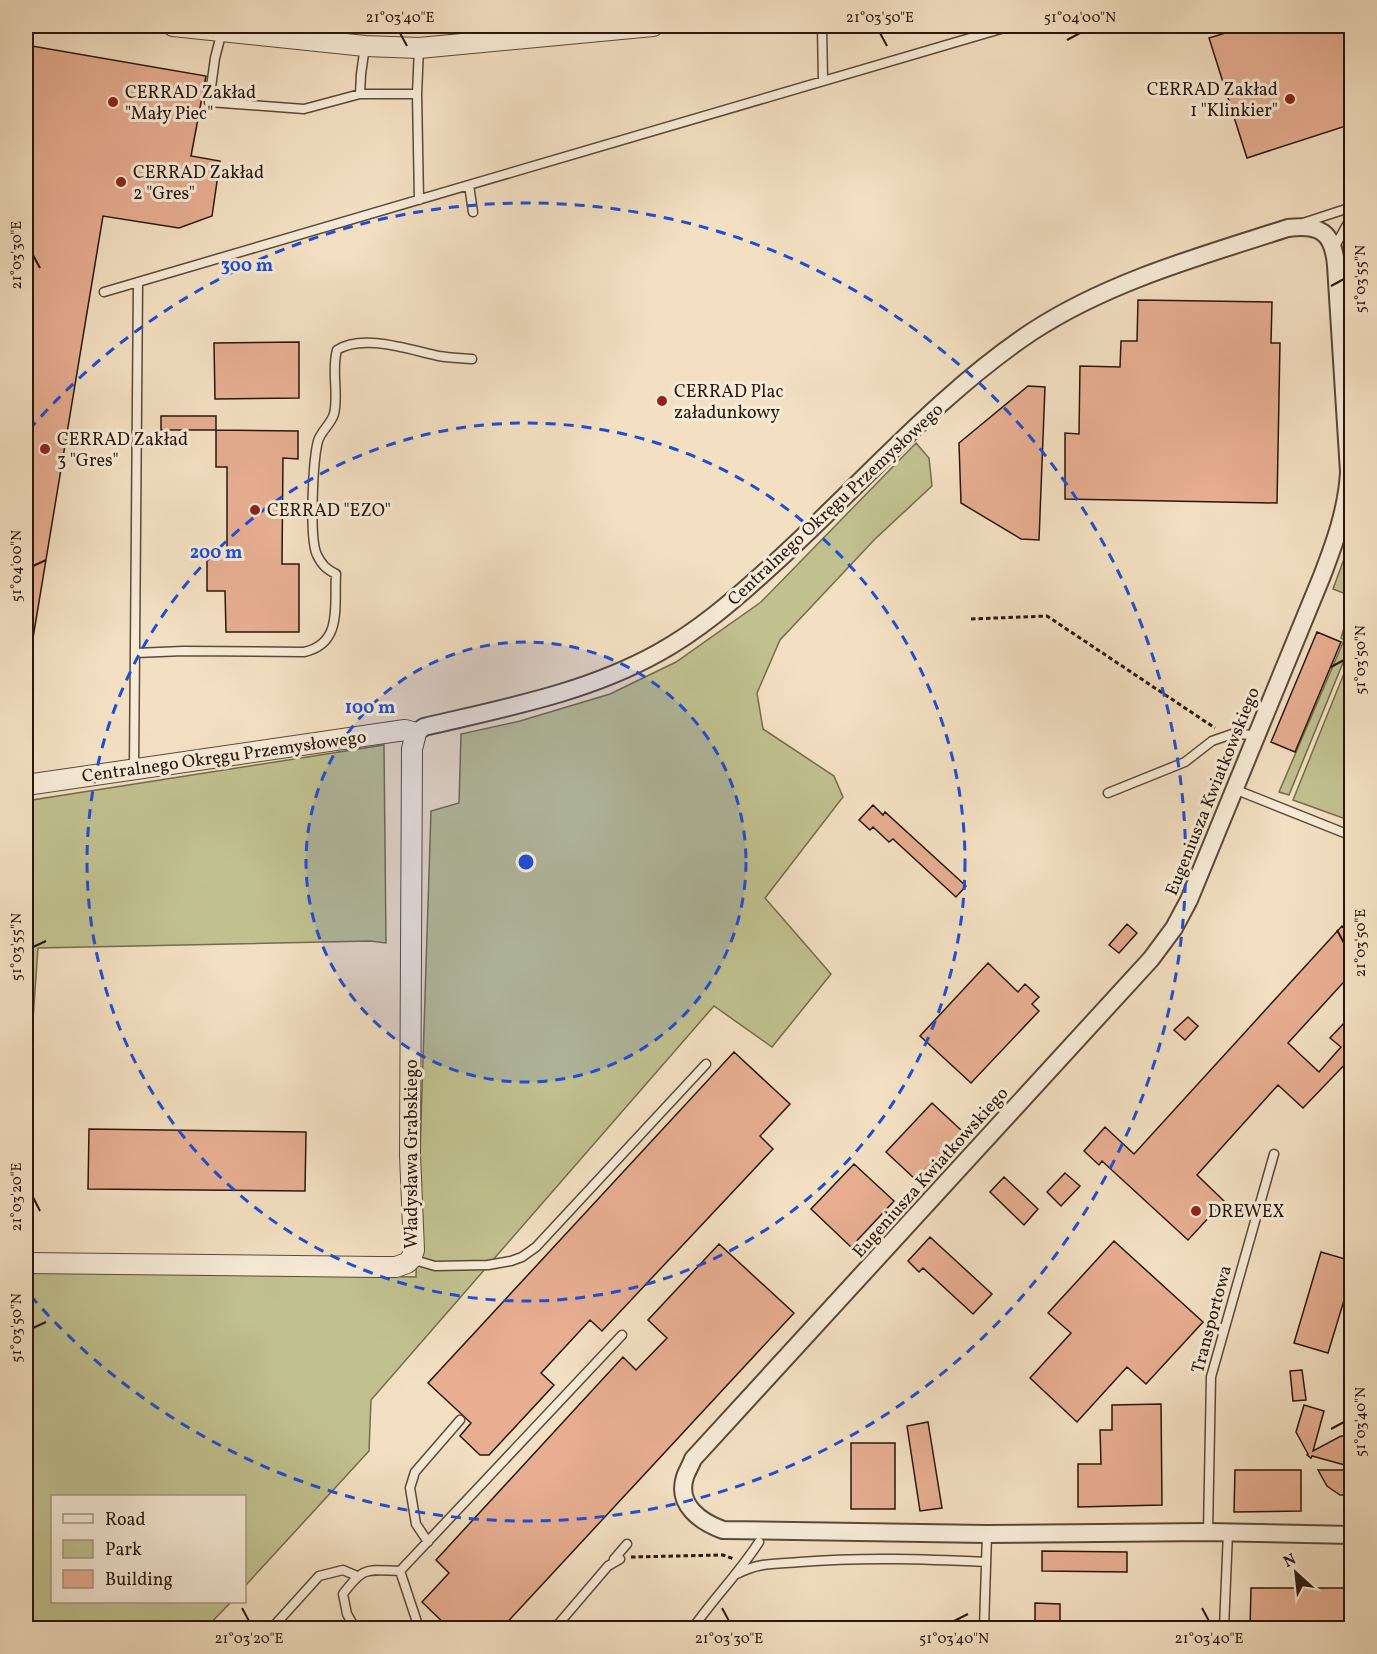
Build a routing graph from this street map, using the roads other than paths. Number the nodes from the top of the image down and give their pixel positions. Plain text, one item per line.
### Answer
1 (173, 26) edge
2 (653, 26) edge
3 (822, 26) edge
4 (1011, 26) edge
5 (222, 32) junction
6 (365, 46) junction
7 (419, 48) junction
8 (823, 81) junction
9 (360, 94) junction
10 (417, 94) junction
11 (469, 185) junction
12 (419, 200) junction
13 (1352, 207) edge
14 (473, 212) dead end
15 (1352, 216) edge
16 (1288, 228) junction
17 (1334, 249) junction
18 (138, 282) junction
19 (104, 292) dead end
20 (472, 359) dead end
21 (136, 653) junction
22 (416, 733) junction
23 (1256, 735) junction
24 (134, 769) junction
25 (26, 785) edge
26 (1234, 789) junction
27 (1108, 794) dead end
28 (1352, 836) edge
29 (706, 1064) dead end
30 (1274, 1154) dead end
31 (411, 1259) junction
32 (26, 1263) edge
33 (622, 1335) dead end
34 (460, 1420) dead end
35 (1208, 1532) junction
36 (1228, 1532) junction
37 (987, 1534) junction
38 (1352, 1535) edge
39 (428, 1542) junction
40 (759, 1542) dead end
41 (627, 1544) dead end
42 (620, 1558) road end
43 (986, 1562) junction
44 (608, 1566) junction
45 (400, 1571) junction
46 (737, 1574) junction
47 (357, 1576) junction
48 (272, 1629) edge
49 (355, 1629) edge
50 (422, 1629) edge
51 (555, 1629) edge
52 (693, 1629) edge
53 (984, 1629) edge
54 (1224, 1629) edge

1 - 5 street
2 - 7 street
3 - 8 lane
4 - 8 lane
5 - 6 street
5 - 9 lane
6 - 7 street
6 - 9 lane
7 - 10 lane
8 - 11 lane
9 - 10 lane
10 - 12 lane
11 - 12 lane
11 - 14 lane
12 - 18 lane
13 - 16 lane
15 - 17 lane
16 - 17 street, Centralnego Okręgu Przemysłowego
16 - 22 street, Centralnego Okręgu Przemysłowego
17 - 23 street, Eugeniusza Kwiatkowskiego
18 - 19 lane
18 - 21 lane
20 - 21 lane
21 - 24 lane
22 - 24 street, Centralnego Okręgu Przemysłowego
22 - 31 street, Władysława Grabskiego
23 - 26 street, Eugeniusza Kwiatkowskiego
23 - 27 lane
24 - 25 street, Centralnego Okręgu Przemysłowego
26 - 28 lane
26 - 37 street, Eugeniusza Kwiatkowskiego
29 - 31 lane
30 - 35 lane, Transportowa
31 - 32 street, Władysława Grabskiego
33 - 39 lane
34 - 39 lane
35 - 36 street, Eugeniusza Kwiatkowskiego
35 - 37 street, Eugeniusza Kwiatkowskiego
36 - 38 street, Eugeniusza Kwiatkowskiego
36 - 54 lane
37 - 43 lane
39 - 45 lane
40 - 46 lane
41 - 44 lane
42 - 44 lane
43 - 46 lane
43 - 53 lane
44 - 51 lane
45 - 47 lane
45 - 50 lane
46 - 52 lane
47 - 48 lane
47 - 49 lane

